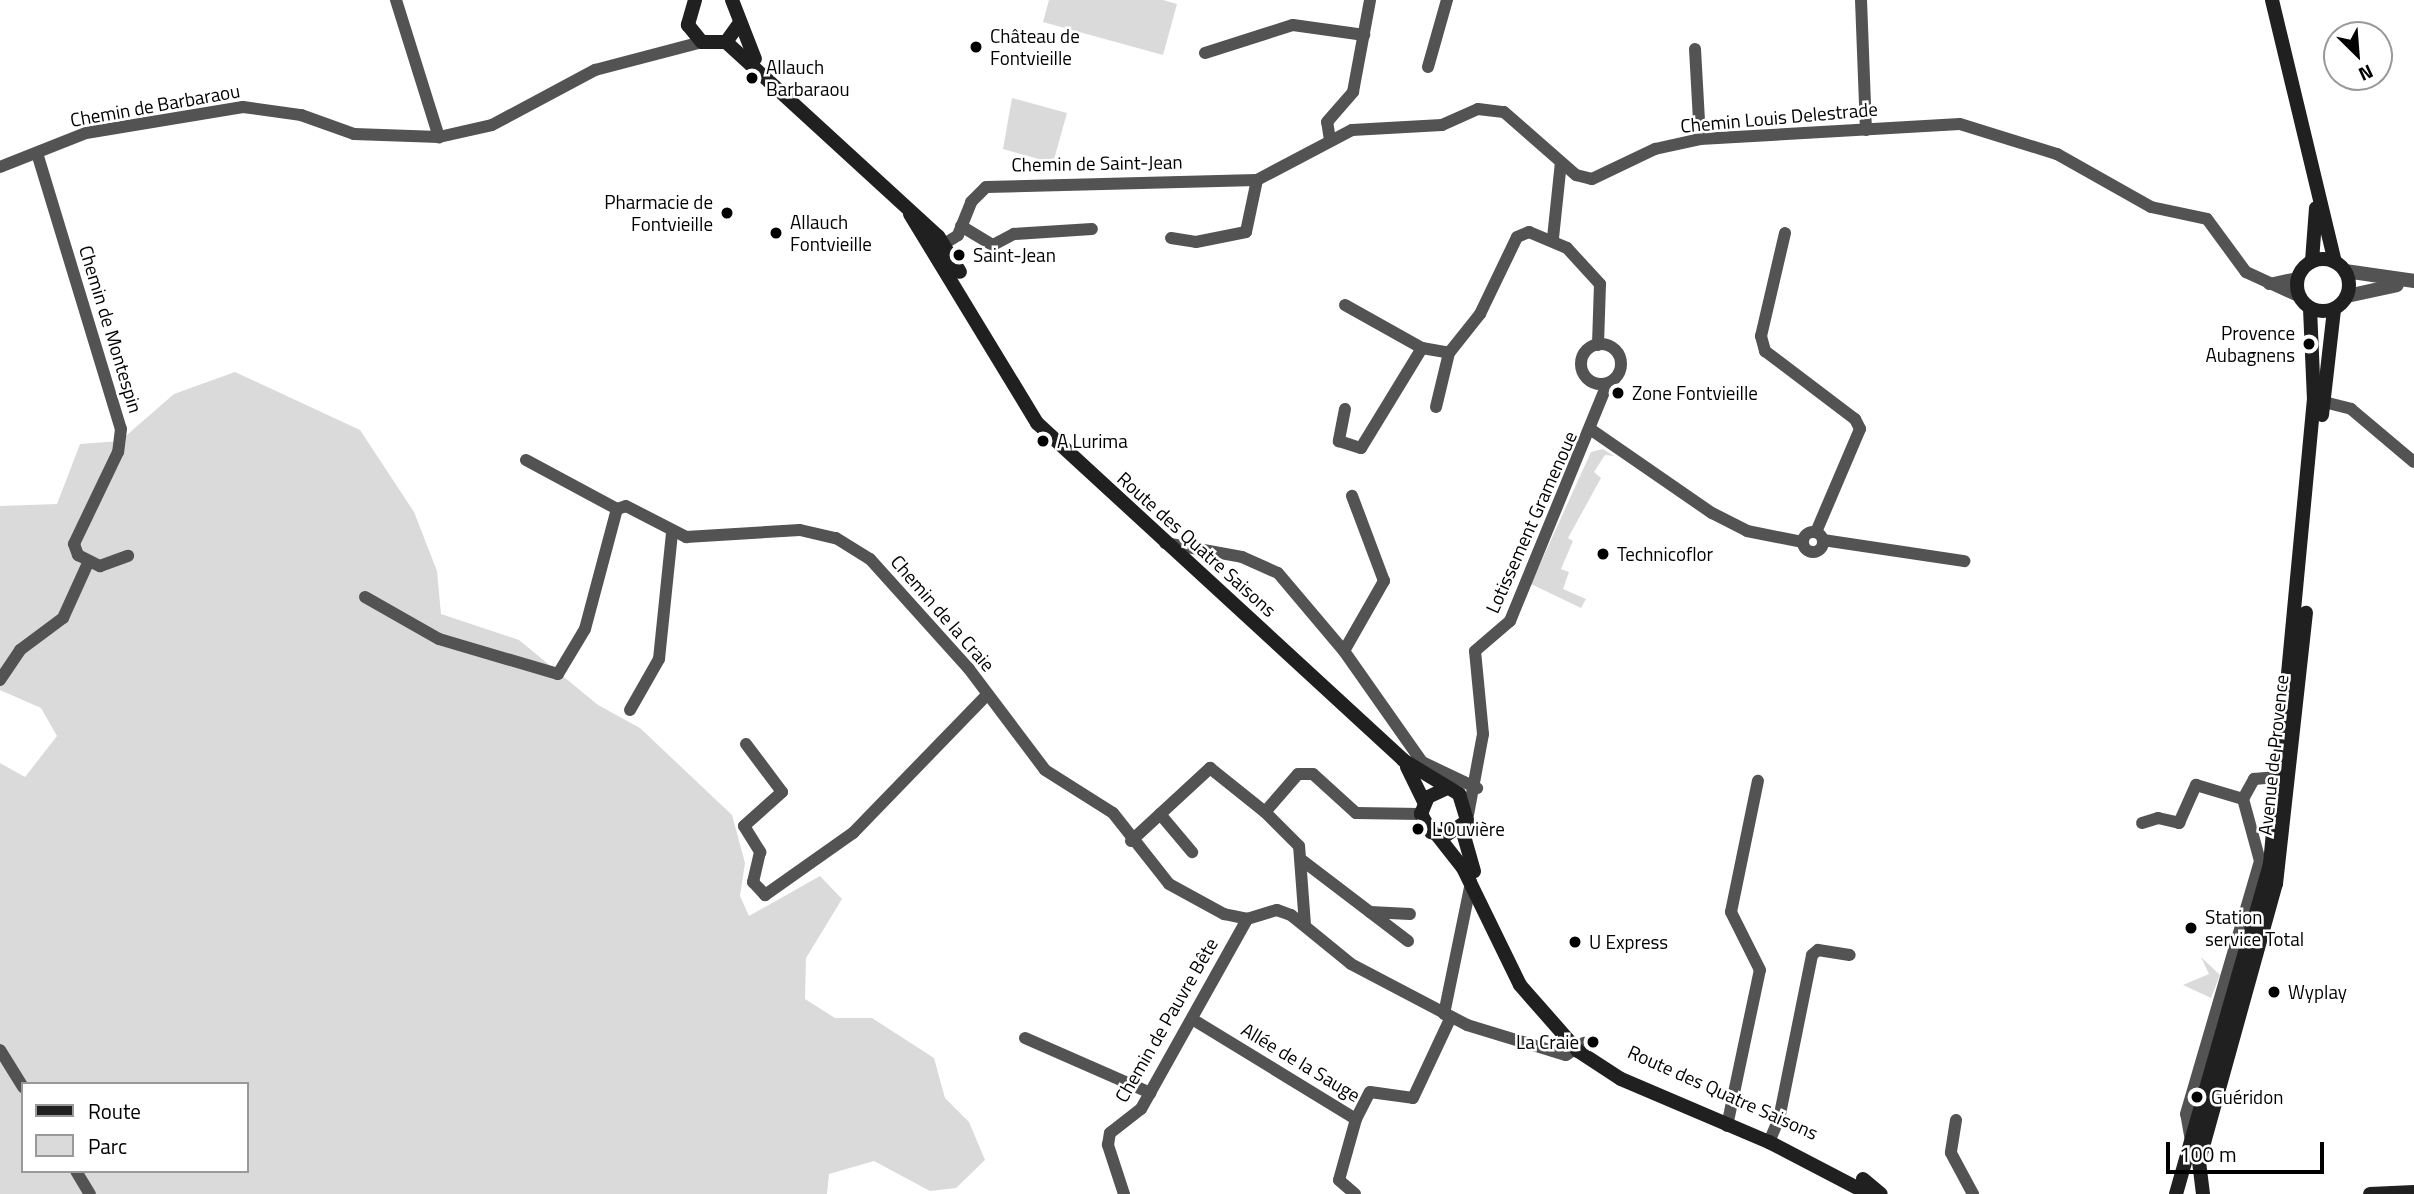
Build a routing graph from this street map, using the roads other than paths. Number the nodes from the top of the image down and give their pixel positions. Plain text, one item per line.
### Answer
1 (396, 0) edge
2 (732, 0) edge
3 (1370, 0) edge
4 (1447, 0) edge
5 (1861, 0) edge
6 (2272, 0) edge
7 (688, 9) edge
8 (739, 24) junction
9 (1364, 35) junction
10 (726, 42) junction
11 (702, 43) junction
12 (677, 48) junction
13 (1695, 49) dead end
14 (1205, 53) dead end
15 (1429, 68) dead end
16 (762, 71) junction
17 (1866, 130) junction
18 (439, 136) junction
19 (1700, 139) junction
20 (1330, 140) junction
21 (37, 153) junction
22 (1561, 162) junction
23 (0, 167) edge
24 (1256, 180) junction
25 (2318, 189) junction
26 (961, 226) junction
27 (1092, 229) dead end
28 (1785, 233) dead end
29 (1553, 238) junction
30 (1171, 239) dead end
31 (938, 244) junction
32 (2312, 261) junction
33 (2340, 266) junction
34 (2298, 278) junction
35 (2414, 282) edge
36 (2262, 283) junction
37 (2347, 296) junction
38 (2305, 303) junction
39 (1345, 305) dead end
40 (2334, 309) junction
41 (1598, 345) junction
42 (1422, 348) junction
43 (1449, 353) junction
44 (1607, 384) junction
45 (2318, 400) junction
46 (1436, 407) dead end
47 (1345, 409) dead end
48 (1592, 431) junction
49 (526, 460) dead end
50 (2414, 462) edge
51 (1352, 496) dead end
52 (617, 509) junction
53 (672, 534) junction
54 (1819, 536) junction
55 (1165, 543) junction
56 (128, 556) dead end
57 (1964, 561) dead end
58 (88, 563) junction
59 (365, 597) dead end
60 (1344, 651) junction
61 (0, 680) edge
62 (985, 698) junction
63 (630, 710) dead end
64 (746, 744) dead end
65 (1403, 760) junction
66 (2286, 776) junction
67 (1758, 781) dead end
68 (1477, 788) junction
69 (1445, 789) junction
70 (1459, 794) junction
71 (2243, 799) junction
72 (1423, 808) junction
73 (1265, 812) junction
74 (1160, 814) junction
75 (1468, 816) junction
76 (2142, 823) dead end
77 (1462, 829) junction
78 (1437, 835) junction
79 (1132, 841) junction
80 (1192, 852) dead end
81 (1303, 861) junction
82 (1472, 885) junction
83 (1370, 912) junction
84 (1410, 914) dead end
85 (1247, 919) junction
86 (1305, 925) junction
87 (1408, 942) dead end
88 (1850, 955) dead end
89 (1448, 1016) junction
90 (1192, 1019) junction
91 (1025, 1038) dead end
92 (1566, 1038) junction
93 (1581, 1047) junction
94 (0, 1051) edge
95 (1553, 1051) junction
96 (21, 1084) edge
97 (1150, 1093) junction
98 (1356, 1119) junction
99 (1728, 1121) junction
100 (1956, 1121) dead end
101 (1771, 1138) junction
102 (2191, 1142) junction
103 (77, 1173) edge
104 (2414, 1192) edge
105 (90, 1194) edge
106 (1124, 1194) edge
107 (1355, 1194) edge
108 (1869, 1194) edge
109 (1881, 1194) edge
110 (1973, 1194) edge
111 (2178, 1194) edge
112 (2200, 1194) edge
113 (2370, 1194) edge

1 - 18 street
2 - 8 main road, Route des Quatre Saisons
3 - 9 street
4 - 15 street
5 - 17 street
6 - 25 main road
7 - 11 main road
7 - 12 street
8 - 10 main road
8 - 16 main road, Route des Quatre Saisons
9 - 14 street
9 - 20 street
10 - 11 main road
10 - 16 main road, Route des Quatre Saisons
11 - 12 street, Chemin de Barbaraou
12 - 18 street, Chemin de Barbaraou
13 - 19 street
16 - 31 main road, Route des Quatre Saisons
17 - 19 street, Chemin Louis Delestrade
17 - 36 street, Chemin Louis Delestrade
18 - 21 street, Chemin de Barbaraou
19 - 22 street, Chemin Louis Delestrade
20 - 22 street, Chemin Louis Delestrade
20 - 24 street, Chemin Louis Delestrade
21 - 23 street, Chemin de Barbaraou
21 - 58 street, Chemin de Montespin
22 - 29 street
24 - 26 street, Chemin de Saint-Jean
24 - 30 street
25 - 32 main road
25 - 33 main road
26 - 27 street
26 - 31 street, Chemin de Saint-Jean
28 - 54 street
29 - 41 street
29 - 43 street
31 - 55 main road, Route des Quatre Saisons
32 - 33 main road
32 - 34 main road
33 - 35 street
33 - 37 main road
34 - 36 street
34 - 38 main road
35 - 37 street
36 - 38 street, Chemin Louis Delestrade
37 - 40 main road
38 - 40 main road
38 - 45 main road, Avenue de Provence
39 - 42 street
40 - 45 main road, Avenue de Provence
41 - 44 street, Lotissement Gramenoue
41 - 44 street
42 - 43 street
42 - 47 street
43 - 46 street
44 - 48 street, Lotissement Gramenoue
45 - 50 street
45 - 66 main road, Avenue de Provence
48 - 54 street
48 - 68 street, Lotissement Gramenoue
49 - 52 street
51 - 60 street
52 - 53 street, Chemin de la Craie
52 - 59 street
53 - 62 street, Chemin de la Craie
53 - 63 street
54 - 57 street
55 - 60 street
55 - 65 main road, Route des Quatre Saisons
56 - 58 street
58 - 61 street
60 - 68 street
62 - 64 street
62 - 79 street, Chemin de la Craie
65 - 69 main road, Route des Quatre Saisons
65 - 72 main road, Route des Quatre Saisons
66 - 71 street
66 - 102 main road, Avenue de Provence
66 - 112 main road, Avenue de Provence
67 - 99 street
68 - 70 street
68 - 75 street, Lotissement Gramenoue
69 - 70 main road, Route des Quatre Saisons
69 - 72 main road
70 - 75 main road
71 - 76 street
71 - 102 street, Avenue de Provence
72 - 73 street
72 - 78 main road, Route des Quatre Saisons
73 - 74 street
73 - 81 street
74 - 79 street
74 - 80 street
75 - 77 main road
77 - 78 main road
77 - 93 main road, Route des Quatre Saisons
78 - 82 main road, Route des Quatre Saisons
79 - 85 street, Chemin de la Craie
81 - 83 street
81 - 86 street
82 - 89 street
82 - 92 main road, Route des Quatre Saisons
83 - 84 street
83 - 87 street
85 - 86 street
85 - 90 street, Chemin de Pauvre Bête
86 - 89 street
88 - 101 street
89 - 95 street
89 - 98 street, Allée de la Sauge
90 - 97 street, Chemin de Pauvre Bête
90 - 98 street, Allée de la Sauge
91 - 97 street
92 - 93 main road, Route des Quatre Saisons
92 - 95 street
93 - 95 street
93 - 99 main road, Route des Quatre Saisons
94 - 96 street
97 - 106 street, Chemin de Pauvre Bête
98 - 107 street
99 - 101 main road, Route des Quatre Saisons
100 - 110 street
101 - 108 main road, Route des Quatre Saisons
101 - 109 main road, Route des Quatre Saisons
102 - 111 main road, Avenue de Provence
103 - 105 street
104 - 113 main road
111 - 112 main road

